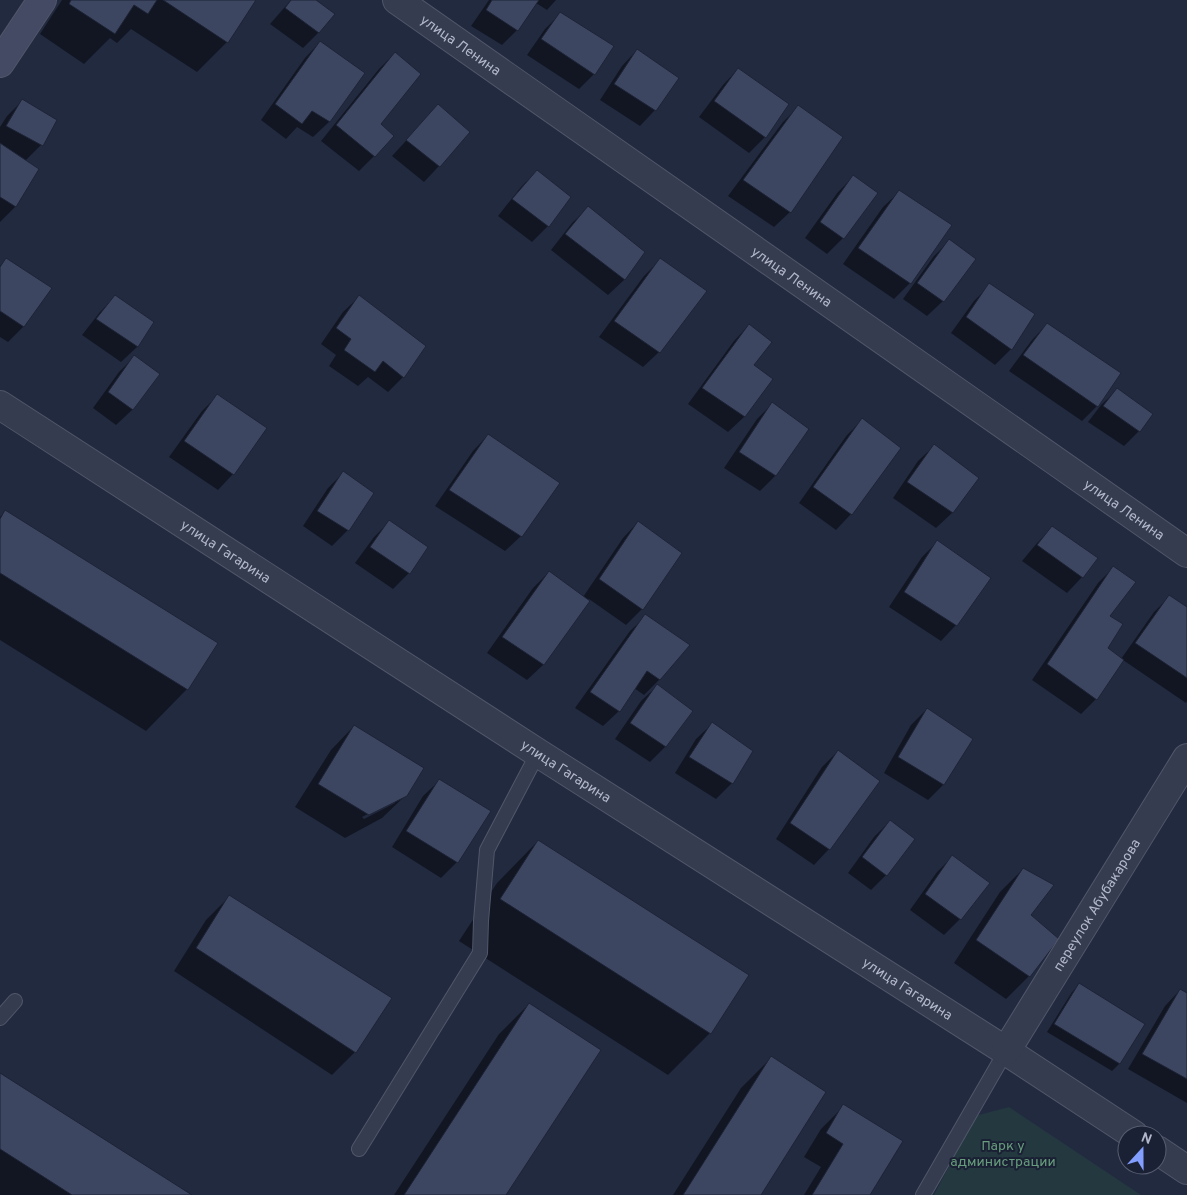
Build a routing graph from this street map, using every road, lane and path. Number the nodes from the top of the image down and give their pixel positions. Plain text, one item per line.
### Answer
1 (42, 0) edge
2 (397, 0) edge
3 (0, 63) edge
4 (0, 405) edge
5 (1187, 553) edge
6 (538, 753) junction
7 (1187, 758) edge
8 (16, 1001) dead end
9 (0, 1018) edge
10 (1006, 1052) junction
11 (1119, 1125) edge
12 (359, 1149) dead end
13 (1167, 1157) edge
14 (1187, 1170) edge
15 (923, 1195) edge

1 - 3 main road
2 - 5 street, улица Ленина
4 - 6 street, улица Гагарина
6 - 10 street, улица Гагарина
6 - 12 lane
7 - 10 street, переулок Абубакарова
8 - 9 lane
10 - 11 street, улица Гагарина
10 - 15 lane
13 - 14 street

